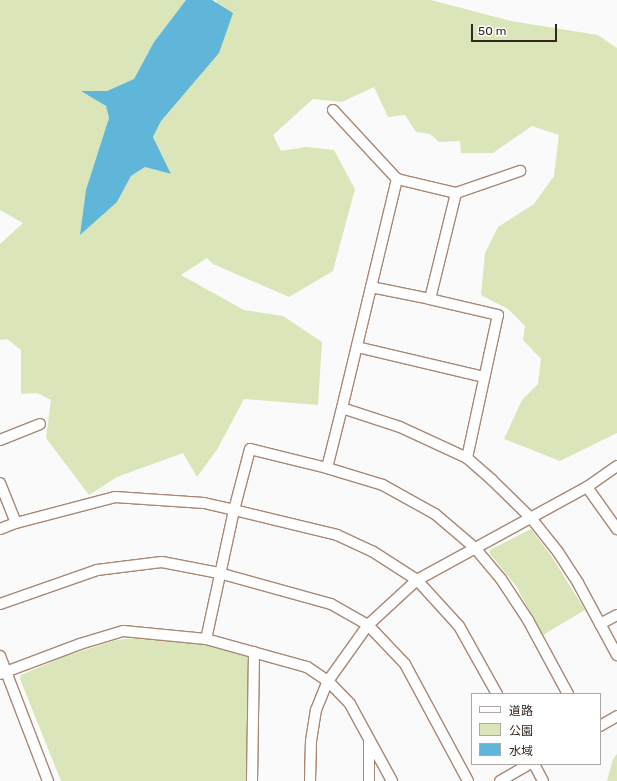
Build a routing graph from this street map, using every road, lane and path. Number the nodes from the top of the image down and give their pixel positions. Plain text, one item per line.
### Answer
1 (333, 110) dead end
2 (520, 171) dead end
3 (397, 179) junction
4 (456, 193) junction
5 (371, 287) junction
6 (430, 299) junction
7 (357, 347) junction
8 (484, 377) junction
9 (342, 408) junction
10 (40, 424) dead end
11 (0, 440) edge
12 (466, 458) junction
13 (617, 466) edge
14 (328, 468) junction
15 (0, 483) edge
16 (587, 487) junction
17 (234, 510) junction
18 (531, 518) junction
19 (16, 523) junction
20 (0, 529) edge
21 (617, 529) edge
22 (475, 548) junction
23 (219, 573) junction
24 (417, 580) junction
25 (0, 604) edge
26 (617, 615) edge
27 (600, 624) junction
28 (368, 625) junction
29 (206, 639) junction
30 (254, 652) junction
31 (617, 655) edge
32 (0, 656) edge
33 (3, 673) edge
34 (328, 681) junction
35 (496, 693) edge
36 (567, 693) edge
37 (617, 716) edge
38 (601, 725) edge
39 (369, 739) junction
40 (528, 765) edge
41 (535, 765) edge
42 (48, 781) edge
43 (252, 781) edge
44 (310, 781) edge
45 (369, 781) edge
46 (392, 781) edge
47 (468, 781) edge
48 (500, 781) edge
49 (543, 781) edge

1 - 3 street
2 - 4 street
3 - 4 street
3 - 5 street
4 - 6 street
5 - 6 street
5 - 7 street
6 - 8 street
7 - 8 street
7 - 9 street
8 - 12 street
9 - 12 street
9 - 14 street
10 - 11 street
12 - 18 street
13 - 16 street
14 - 17 street
14 - 22 street
15 - 19 street
16 - 18 street
16 - 21 street
17 - 19 street
17 - 23 street
17 - 24 street
18 - 22 street
18 - 27 street
19 - 20 street
22 - 24 street
22 - 36 street
23 - 25 street
23 - 28 street
23 - 29 street
24 - 28 street
24 - 35 street
26 - 27 street
27 - 31 street
28 - 34 street
28 - 47 street
29 - 30 street
29 - 33 street
30 - 34 street
30 - 43 street
32 - 33 street
33 - 42 street
34 - 39 street
34 - 44 street
37 - 38 street
39 - 45 street
39 - 46 street
40 - 48 street
41 - 49 street

